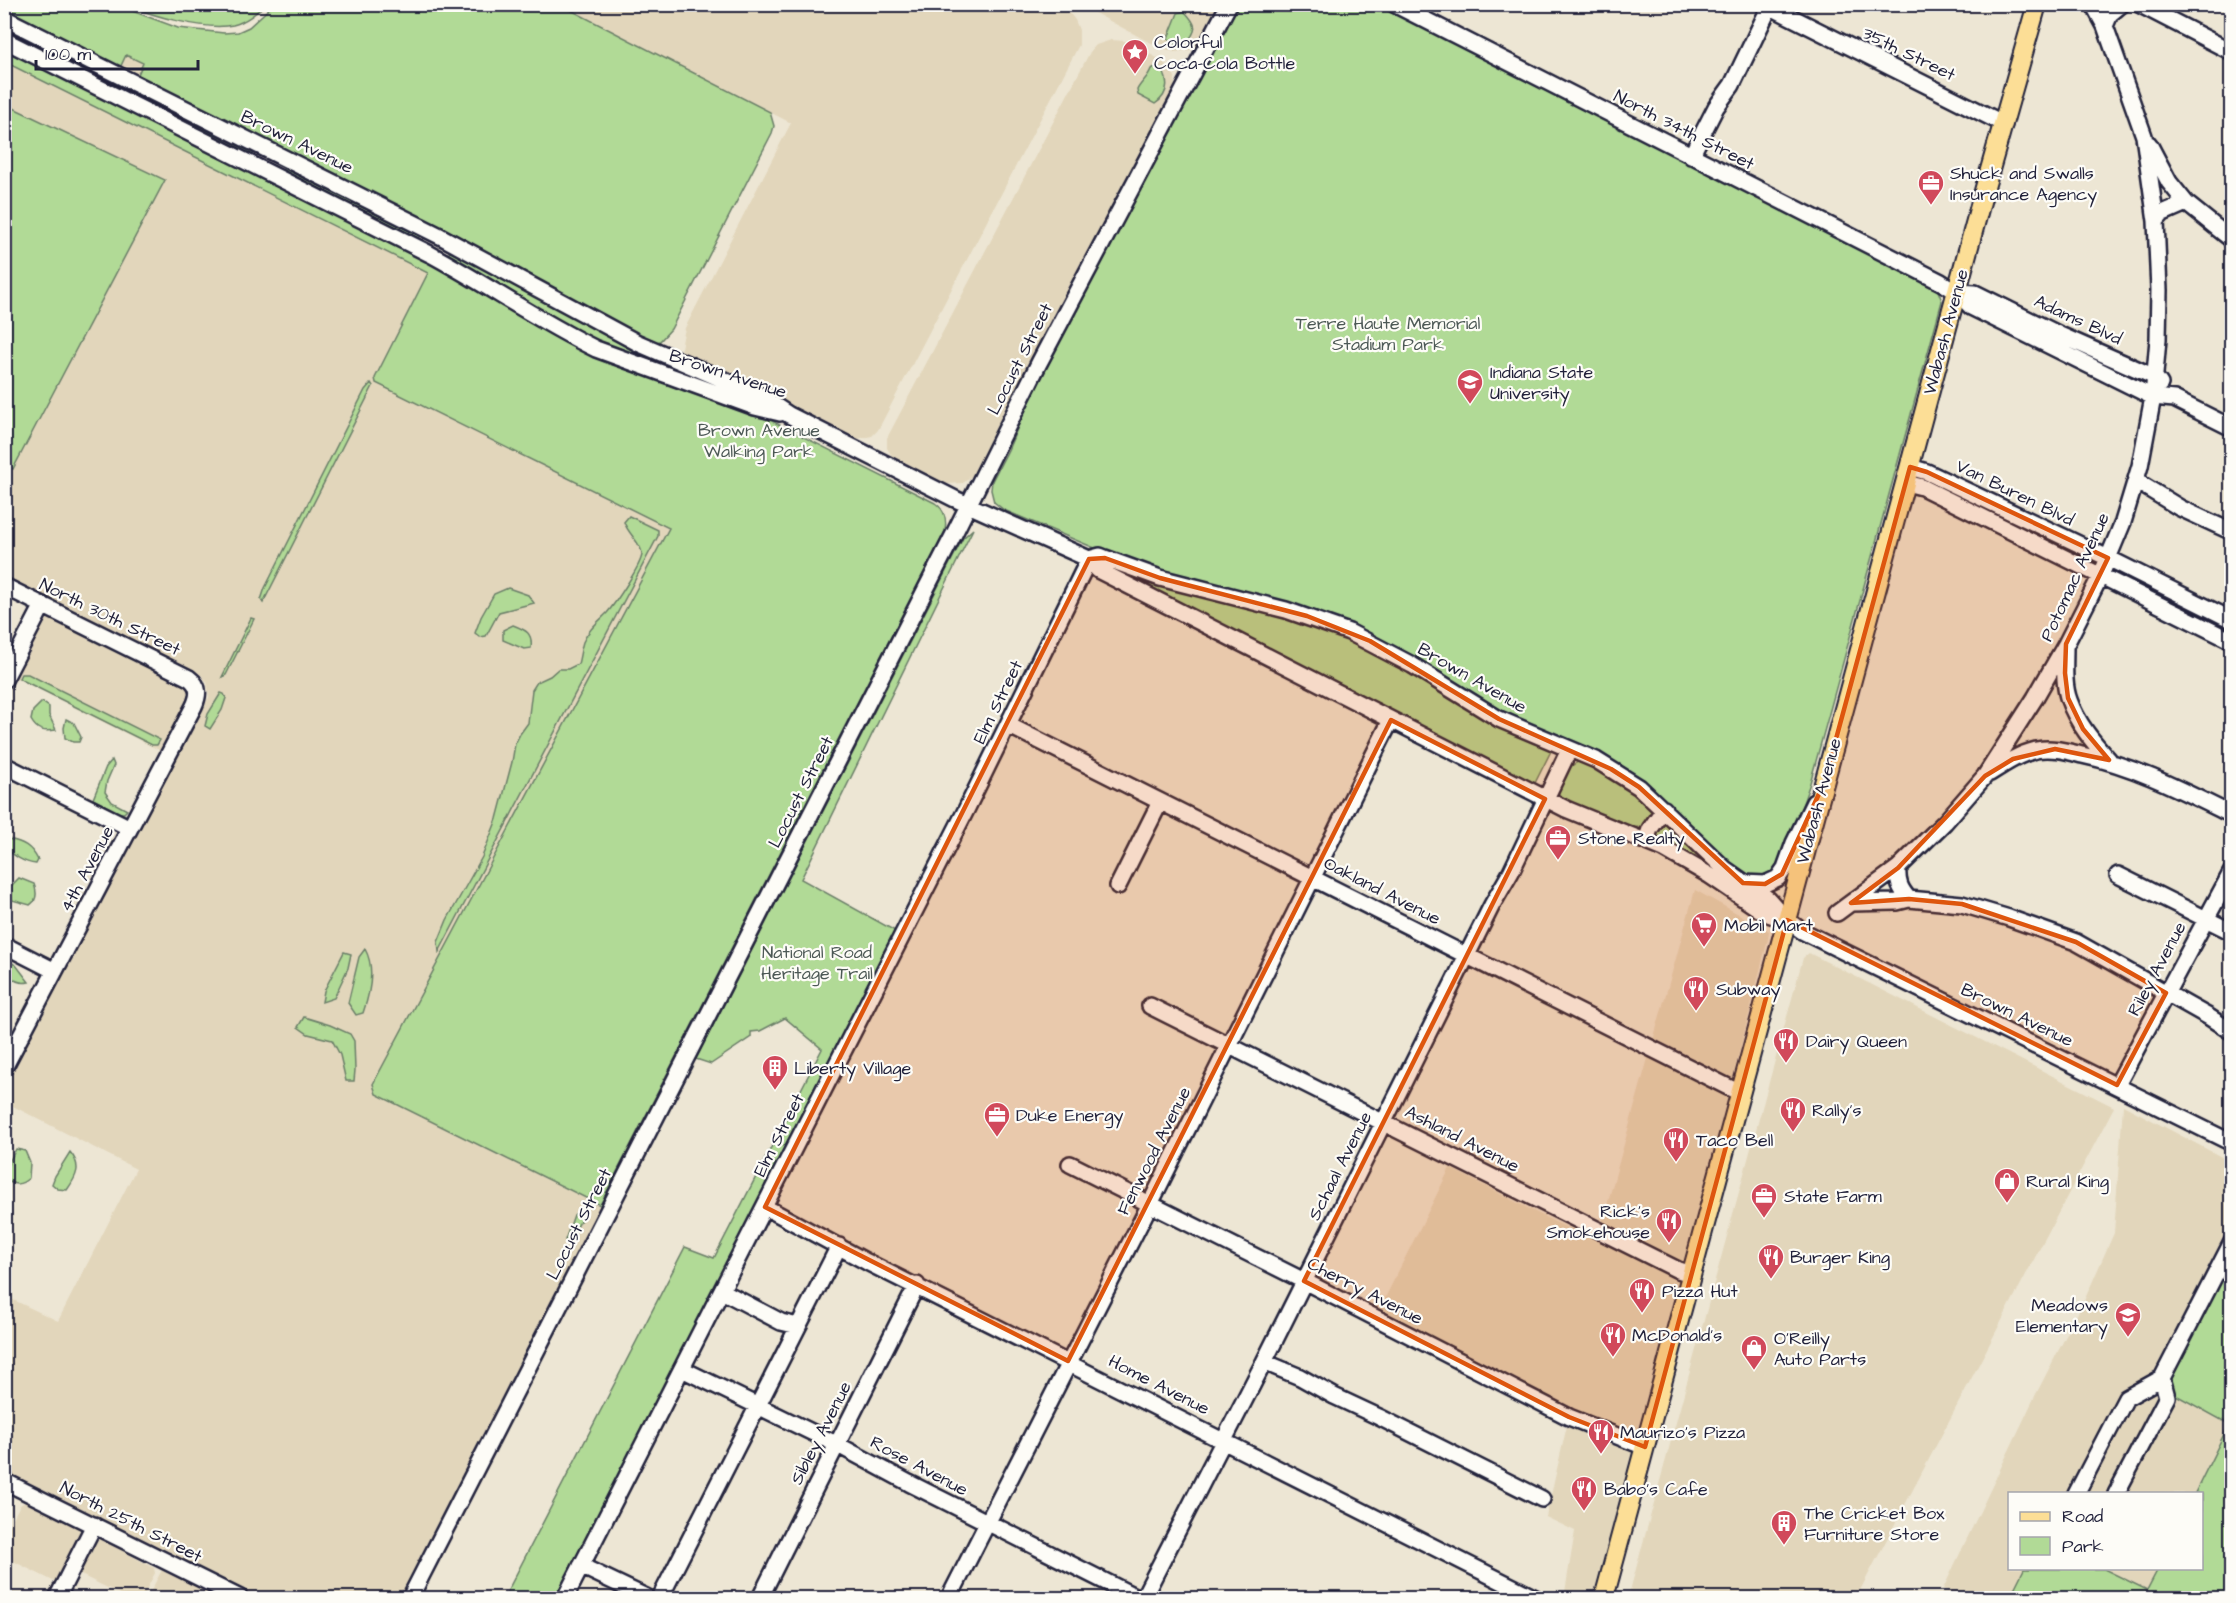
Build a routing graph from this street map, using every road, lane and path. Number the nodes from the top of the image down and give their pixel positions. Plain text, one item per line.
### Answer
1 (1228, 4) edge
2 (1394, 4) edge
3 (2037, 4) edge
4 (2093, 4) edge
5 (2122, 4) edge
6 (2131, 4) edge
7 (1769, 5) edge
8 (2140, 5) edge
9 (4, 18) edge
10 (2105, 26) junction
11 (4, 40) edge
12 (2232, 51) edge
13 (2004, 124) junction
14 (2144, 136) junction
15 (273, 152) junction
16 (1690, 156) junction
17 (263, 170) junction
18 (2186, 202) junction
19 (2156, 221) junction
20 (440, 236) junction
21 (2232, 240) edge
22 (430, 254) junction
23 (1957, 292) junction
24 (2057, 342) junction
25 (668, 357) junction
26 (662, 373) junction
27 (2155, 377) junction
28 (2153, 397) junction
29 (2174, 399) junction
30 (789, 415) junction
31 (2232, 428) edge
32 (1908, 475) junction
33 (2136, 481) junction
34 (969, 505) junction
35 (2232, 532) edge
36 (2108, 558) junction
37 (1089, 560) junction
38 (2101, 575) junction
39 (4, 586) edge
40 (44, 605) junction
41 (2232, 620) edge
42 (2232, 641) edge
43 (2066, 644) junction
44 (4, 680) edge
45 (197, 686) joint
46 (1391, 720) junction
47 (1008, 725) junction
48 (1569, 750) junction
49 (2109, 760) junction
50 (4, 765) edge
51 (1985, 776) junction
52 (1824, 783) junction
53 (1545, 799) junction
54 (1160, 802) junction
55 (1664, 809) junction
56 (2232, 815) edge
57 (130, 828) junction
58 (1646, 841) junction
59 (1707, 853) junction
60 (1697, 868) junction
61 (1898, 868) junction
62 (2232, 871) edge
63 (2118, 875) dead end
64 (1312, 878) junction
65 (1743, 883) junction
66 (1118, 886) dead end
67 (1909, 899) junction
68 (1851, 903) junction
69 (1837, 913) dead end
70 (2206, 919) junction
71 (1787, 920) junction
72 (2232, 932) edge
73 (4, 945) edge
74 (1466, 956) junction
75 (56, 971) junction
76 (2166, 993) junction
77 (1150, 1006) dead end
78 (2232, 1032) edge
79 (1229, 1046) junction
80 (4, 1068) edge
81 (2117, 1085) junction
82 (1740, 1093) junction
83 (1384, 1122) junction
84 (2232, 1143) edge
85 (1070, 1164) dead end
86 (1150, 1204) junction
87 (765, 1207) junction
88 (2232, 1242) edge
89 (839, 1246) junction
90 (1691, 1274) junction
91 (1304, 1281) junction
92 (916, 1285) junction
93 (722, 1291) junction
94 (798, 1326) junction
95 (1068, 1361) junction
96 (1264, 1362) junction
97 (682, 1369) junction
98 (2162, 1378) junction
99 (758, 1406) junction
100 (1223, 1440) junction
101 (838, 1444) junction
102 (1645, 1447) junction
103 (4, 1481) edge
104 (2077, 1492) edge
105 (2117, 1492) edge
106 (1542, 1499) dead end
107 (987, 1523) junction
108 (94, 1526) junction
109 (581, 1566) junction
110 (235, 1597) edge
111 (57, 1599) edge
112 (410, 1599) edge
113 (565, 1599) edge
114 (648, 1599) edge
115 (660, 1599) edge
116 (760, 1599) edge
117 (949, 1599) edge
118 (1138, 1599) edge
119 (1143, 1599) edge
120 (1535, 1599) edge
121 (1604, 1599) edge

1 - 34 street, Locust Street
2 - 16 street, North 34th Street
3 - 13 main road, Wabash Avenue
4 - 10 street, Potomac Avenue
5 - 10 street
6 - 8 street
7 - 13 street, 35th Street
7 - 16 street
8 - 12 street
9 - 15 street, Brown Avenue
10 - 14 street, Potomac Avenue
11 - 17 street, Brown Avenue
13 - 23 main road, Wabash Avenue
14 - 18 street
14 - 19 street, Potomac Avenue
15 - 17 street
15 - 20 street, Brown Avenue
16 - 23 street, North 34th Street
17 - 22 street, Brown Avenue
18 - 19 street
18 - 21 street
19 - 27 street, Potomac Avenue
20 - 22 street
20 - 25 street, Brown Avenue
22 - 26 street, Brown Avenue
23 - 24 street, North 34th Street
23 - 32 main road, Wabash Avenue
24 - 27 street, Adams Blvd
24 - 28 street
25 - 26 street
25 - 30 street, Brown Avenue
26 - 30 street, Brown Avenue
27 - 28 street, Potomac Avenue
27 - 29 street, Adams Blvd
28 - 29 street
28 - 33 street, Potomac Avenue
29 - 31 street
30 - 34 street, Brown Avenue
32 - 36 street, Van Buren Blvd
32 - 38 street
32 - 52 main road, Wabash Avenue
33 - 35 street
33 - 36 street, Potomac Avenue
34 - 37 street, Brown Avenue
34 - 112 street, Locust Street
36 - 38 street, Potomac Avenue
36 - 41 street, Van Buren Blvd
37 - 46 street, Brown Avenue
37 - 47 street, Elm Street
37 - 48 street, Brown Avenue
38 - 42 street
38 - 43 street, Potomac Avenue
39 - 40 street, North 30th Street
40 - 44 street
40 - 45 street, North 30th Street
43 - 49 street
43 - 51 street, Potomac Avenue
45 - 57 street, 4th Avenue
46 - 53 street, Brown Avenue
46 - 64 street, Fenwood Avenue
47 - 54 street, Oakland Avenue
47 - 87 street, Elm Street
48 - 53 street, Schaal Avenue
48 - 55 street, Brown Avenue
49 - 51 street
49 - 56 street
50 - 57 street
51 - 61 street, Potomac Avenue
52 - 65 street
52 - 71 main road, Wabash Avenue
53 - 58 street, Brown Avenue
53 - 74 street, Schaal Avenue
54 - 64 street, Oakland Avenue
54 - 66 street
55 - 58 street
55 - 59 street, Brown Avenue
57 - 75 street, 4th Avenue
58 - 60 street, Brown Avenue
59 - 60 street
59 - 65 street, Brown Avenue
60 - 71 street, Brown Avenue
61 - 67 street
61 - 68 street, Potomac Avenue
62 - 70 street, Riley Avenue
63 - 70 street
64 - 74 street, Oakland Avenue
64 - 79 street, Fenwood Avenue
65 - 71 street, Brown Avenue
67 - 68 street
67 - 76 street
68 - 69 street, Potomac Avenue
70 - 72 street
70 - 76 street, Riley Avenue
71 - 81 street, Brown Avenue
71 - 82 main road, Wabash Avenue
73 - 75 street
74 - 82 street, Oakland Avenue
74 - 83 street, Schaal Avenue
75 - 80 street, 4th Avenue
76 - 78 street
76 - 81 street, Riley Avenue
77 - 79 street, Ashland Avenue
79 - 83 street, Ashland Avenue
79 - 86 street, Fenwood Avenue
81 - 84 street, Brown Avenue
82 - 90 main road, Wabash Avenue
83 - 90 street, Ashland Avenue
83 - 91 street, Schaal Avenue
85 - 86 street, Cherry Avenue
86 - 91 street, Cherry Avenue
86 - 95 street, Fenwood Avenue
87 - 89 street, Home Avenue
87 - 93 street, Elm Street
88 - 98 street
89 - 92 street, Home Avenue
89 - 94 street
90 - 102 main road, Wabash Avenue
91 - 96 street, Schaal Avenue
91 - 102 street, Cherry Avenue
92 - 95 street, Home Avenue
92 - 101 street, Sibley Avenue
93 - 94 street
93 - 97 street, Elm Street
94 - 99 street
95 - 100 street, Home Avenue
95 - 107 street, Fenwood Avenue
96 - 100 street, Schaal Avenue
96 - 106 street
97 - 99 street, Rose Avenue
97 - 109 street, Elm Street
98 - 104 street
98 - 105 street
99 - 101 street, Rose Avenue
99 - 115 street
100 - 119 street, Schaal Avenue
100 - 120 street, Home Avenue
101 - 107 street, Rose Avenue
101 - 116 street, Sibley Avenue
102 - 121 main road, Wabash Avenue
103 - 108 street, North 25th Street
107 - 117 street, Fenwood Avenue
107 - 118 street, Rose Avenue
108 - 110 street, North 25th Street
108 - 111 street
109 - 113 street, Elm Street
109 - 114 street

